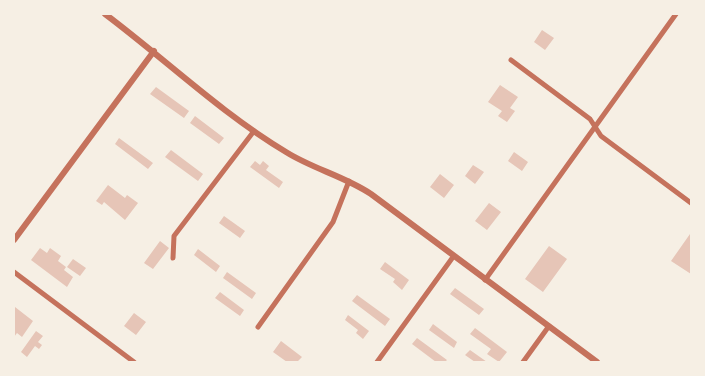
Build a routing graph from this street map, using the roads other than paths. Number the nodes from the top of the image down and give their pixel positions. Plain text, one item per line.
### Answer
1 (105, 14) edge
2 (676, 14) edge
3 (154, 51) junction
4 (512, 60) dead end
5 (596, 128) junction
6 (254, 131) junction
7 (349, 181) junction
8 (691, 203) edge
9 (14, 240) edge
10 (453, 257) junction
11 (173, 258) dead end
12 (14, 272) edge
13 (485, 280) junction
14 (549, 326) junction
15 (258, 327) dead end
16 (134, 362) edge
17 (377, 362) edge
18 (523, 362) edge
19 (597, 362) edge

1 - 3 street
2 - 5 street
3 - 6 street
3 - 9 street
4 - 5 street
5 - 8 street
5 - 13 street
6 - 7 street
6 - 11 street
7 - 10 street
7 - 15 street
10 - 13 street
10 - 17 street
12 - 16 street
13 - 14 street
14 - 18 street
14 - 19 street

